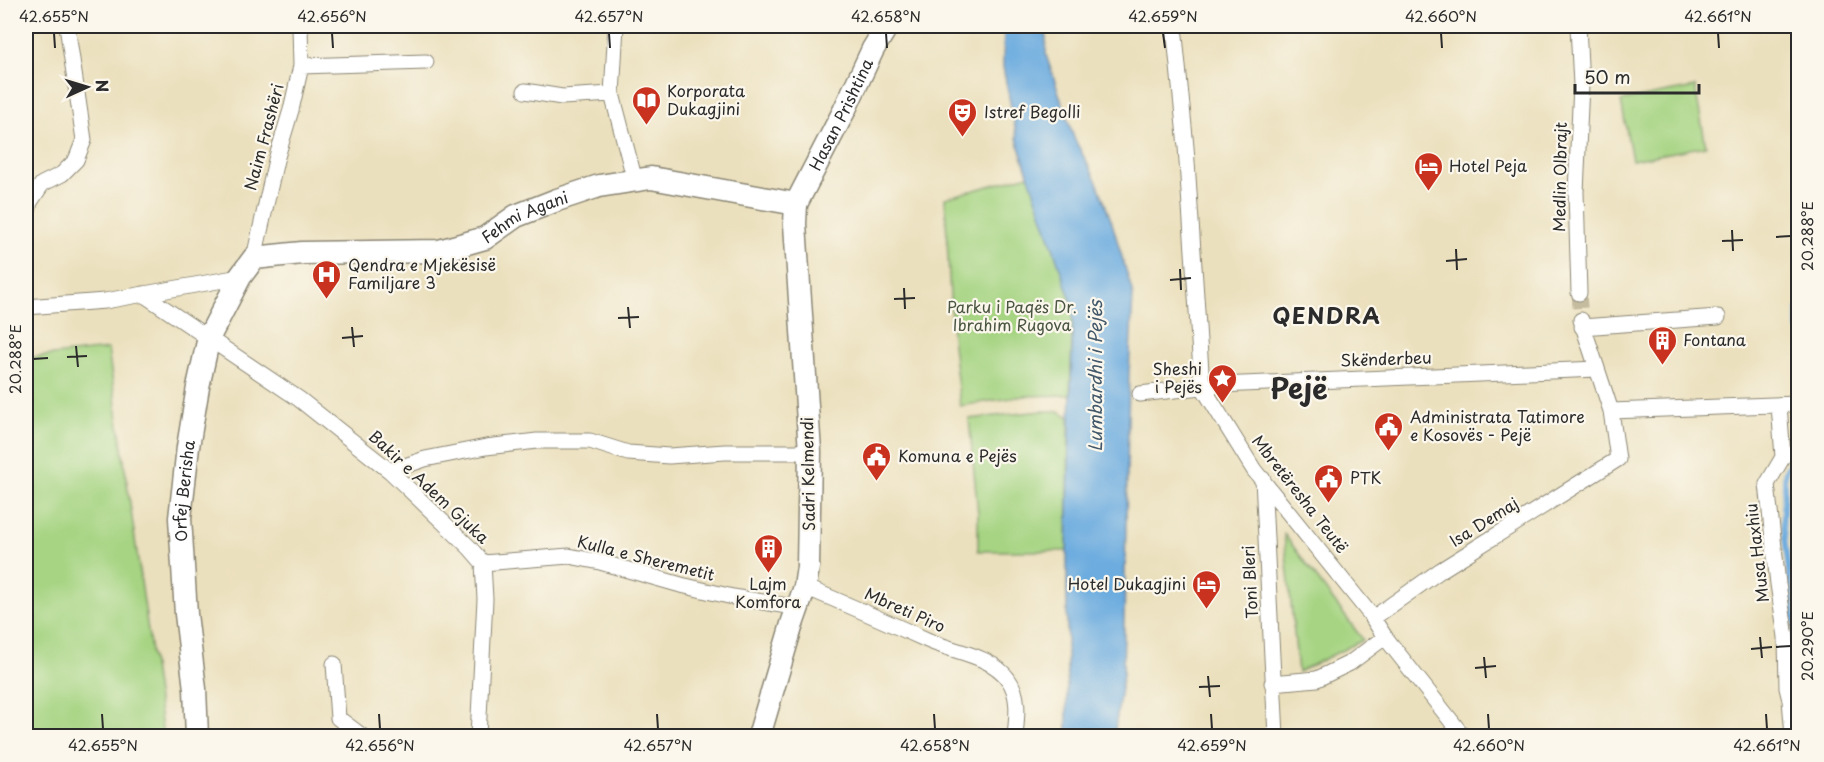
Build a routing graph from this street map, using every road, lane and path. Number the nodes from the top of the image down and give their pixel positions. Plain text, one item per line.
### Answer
1 (67, 26) edge
2 (300, 26) edge
3 (616, 26) edge
4 (1174, 26) edge
5 (1578, 26) edge
6 (879, 31) edge
7 (426, 62) dead end
8 (301, 66) junction
9 (525, 91) dead end
10 (612, 94) junction
11 (635, 181) junction
12 (795, 214) junction
13 (26, 219) edge
14 (254, 258) junction
15 (240, 277) junction
16 (1579, 293) tunnel mouth
17 (143, 294) junction
18 (26, 307) edge
19 (1718, 317) dead end
20 (209, 337) junction
21 (1597, 369) junction
22 (1202, 387) junction
23 (1140, 394) dead end
24 (1790, 404) edge
25 (1611, 411) junction
26 (810, 452) junction
27 (390, 471) junction
28 (1263, 479) junction
29 (483, 563) junction
30 (802, 598) junction
31 (1373, 618) junction
32 (1385, 638) junction
33 (334, 664) dead end
34 (1272, 683) junction
35 (197, 736) edge
36 (362, 736) edge
37 (478, 736) edge
38 (759, 736) edge
39 (1015, 736) edge
40 (1276, 736) edge
41 (1462, 736) edge
42 (1793, 736) edge

1 - 13 street
2 - 8 street, Naim Frashëri
3 - 10 street
4 - 22 street, Mbretëresha Teutë
5 - 16 street, Medlin Olbrajt
6 - 12 street, Hasan Prishtina
7 - 8 street
8 - 14 street, Naim Frashëri
9 - 10 street
10 - 11 street
11 - 12 street, Fehmi Agani
11 - 14 street, Fehmi Agani
12 - 26 street, Sadri Kelmendi
14 - 15 street, Orfej Berisha
15 - 17 street
15 - 20 street, Orfej Berisha
17 - 18 street
17 - 20 street
19 - 21 street
20 - 27 street, Bakir e Adem Gjuka
20 - 35 street, Orfej Berisha
21 - 22 street, Skënderbeu
21 - 25 street
22 - 23 street, Skënderbeu
22 - 28 street, Mbretëresha Teutë
24 - 25 street
24 - 42 street, Musa Haxhiu
25 - 31 street, Isa Demaj
26 - 27 street
26 - 30 street, Sadri Kelmendi
27 - 29 street, Bakir e Adem Gjuka
28 - 31 street, Mbretëresha Teutë
28 - 34 street, Toni Bleri
29 - 30 street, Kulla e Sheremetit
29 - 37 street, Bakir e Adem Gjuka
30 - 38 street, Sadri Kelmendi
30 - 39 street, Mbreti Piro
31 - 32 street, Mbretëresha Teutë
32 - 34 street
32 - 41 street, Mbretëresha Teutë
33 - 36 street
34 - 40 street, Toni Bleri

